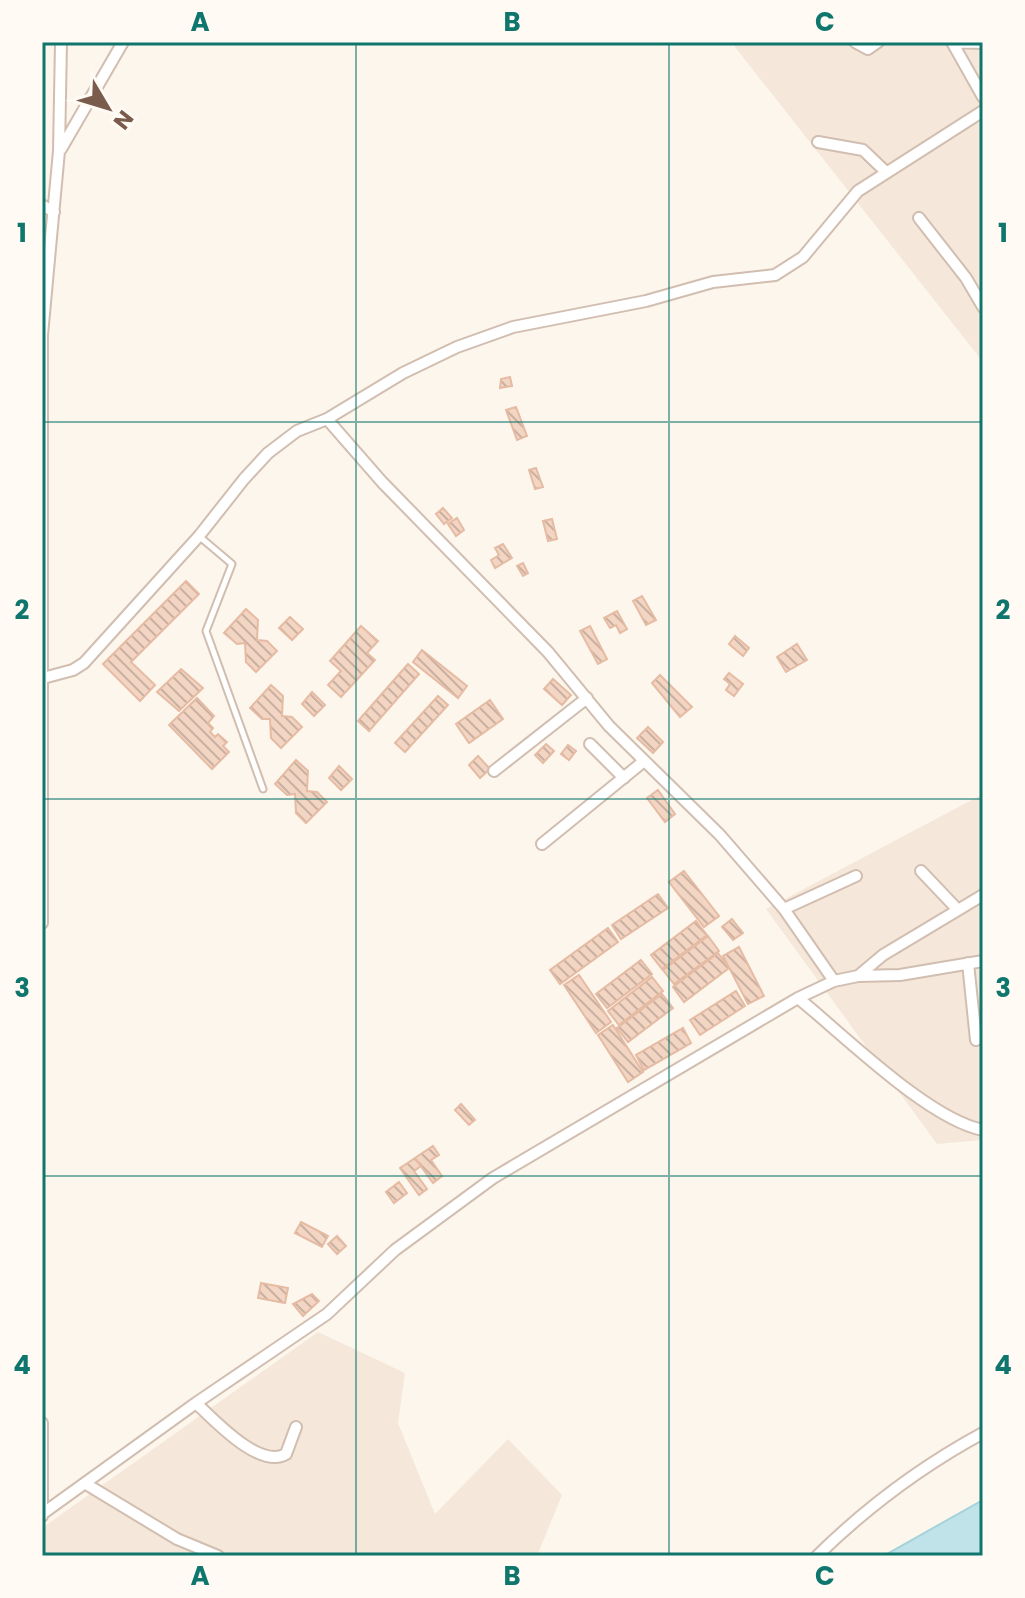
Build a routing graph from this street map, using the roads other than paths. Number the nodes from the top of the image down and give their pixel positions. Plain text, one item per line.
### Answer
1 (61, 42) edge
2 (123, 42) edge
3 (855, 42) edge
4 (878, 42) edge
5 (952, 42) edge
6 (983, 43) edge
7 (983, 97) edge
8 (983, 111) edge
9 (818, 142) dead end
10 (59, 151) junction
11 (886, 172) junction
12 (42, 205) edge
13 (54, 212) junction
14 (919, 218) dead end
15 (983, 307) edge
16 (42, 335) edge
17 (327, 419) junction
18 (199, 536) junction
19 (43, 678) edge
20 (587, 698) junction
21 (590, 744) dead end
22 (644, 761) junction
23 (494, 771) dead end
24 (624, 778) junction
25 (263, 789) dead end
26 (542, 844) dead end
27 (921, 871) dead end
28 (856, 876) dead end
29 (42, 888) edge
30 (983, 895) edge
31 (784, 909) junction
32 (958, 910) junction
33 (42, 923) edge
34 (983, 961) edge
35 (968, 963) junction
36 (858, 976) junction
37 (834, 981) junction
38 (798, 998) junction
39 (976, 1040) dead end
40 (983, 1130) edge
41 (196, 1403) junction
42 (42, 1423) edge
43 (296, 1427) dead end
44 (983, 1433) edge
45 (86, 1484) junction
46 (42, 1515) edge
47 (218, 1556) edge
48 (817, 1556) edge

1 - 10 street
2 - 10 street
3 - 4 street
5 - 6 street
5 - 7 street
8 - 11 street
9 - 11 street
10 - 13 street
11 - 17 street
12 - 13 street
13 - 16 street
14 - 15 street
16 - 19 street
17 - 18 street
17 - 20 street
18 - 19 street
18 - 25 lane
19 - 29 street
20 - 22 street
20 - 23 street
21 - 24 street
22 - 24 street
22 - 31 street
24 - 26 street
27 - 32 street
28 - 31 street
29 - 33 street
30 - 32 street
31 - 37 street
32 - 36 street
34 - 35 street
35 - 36 street
35 - 39 street
36 - 37 street
37 - 38 street
38 - 40 street
38 - 41 street
41 - 43 street
41 - 45 street
42 - 46 street
44 - 48 street
45 - 46 street
45 - 47 street

